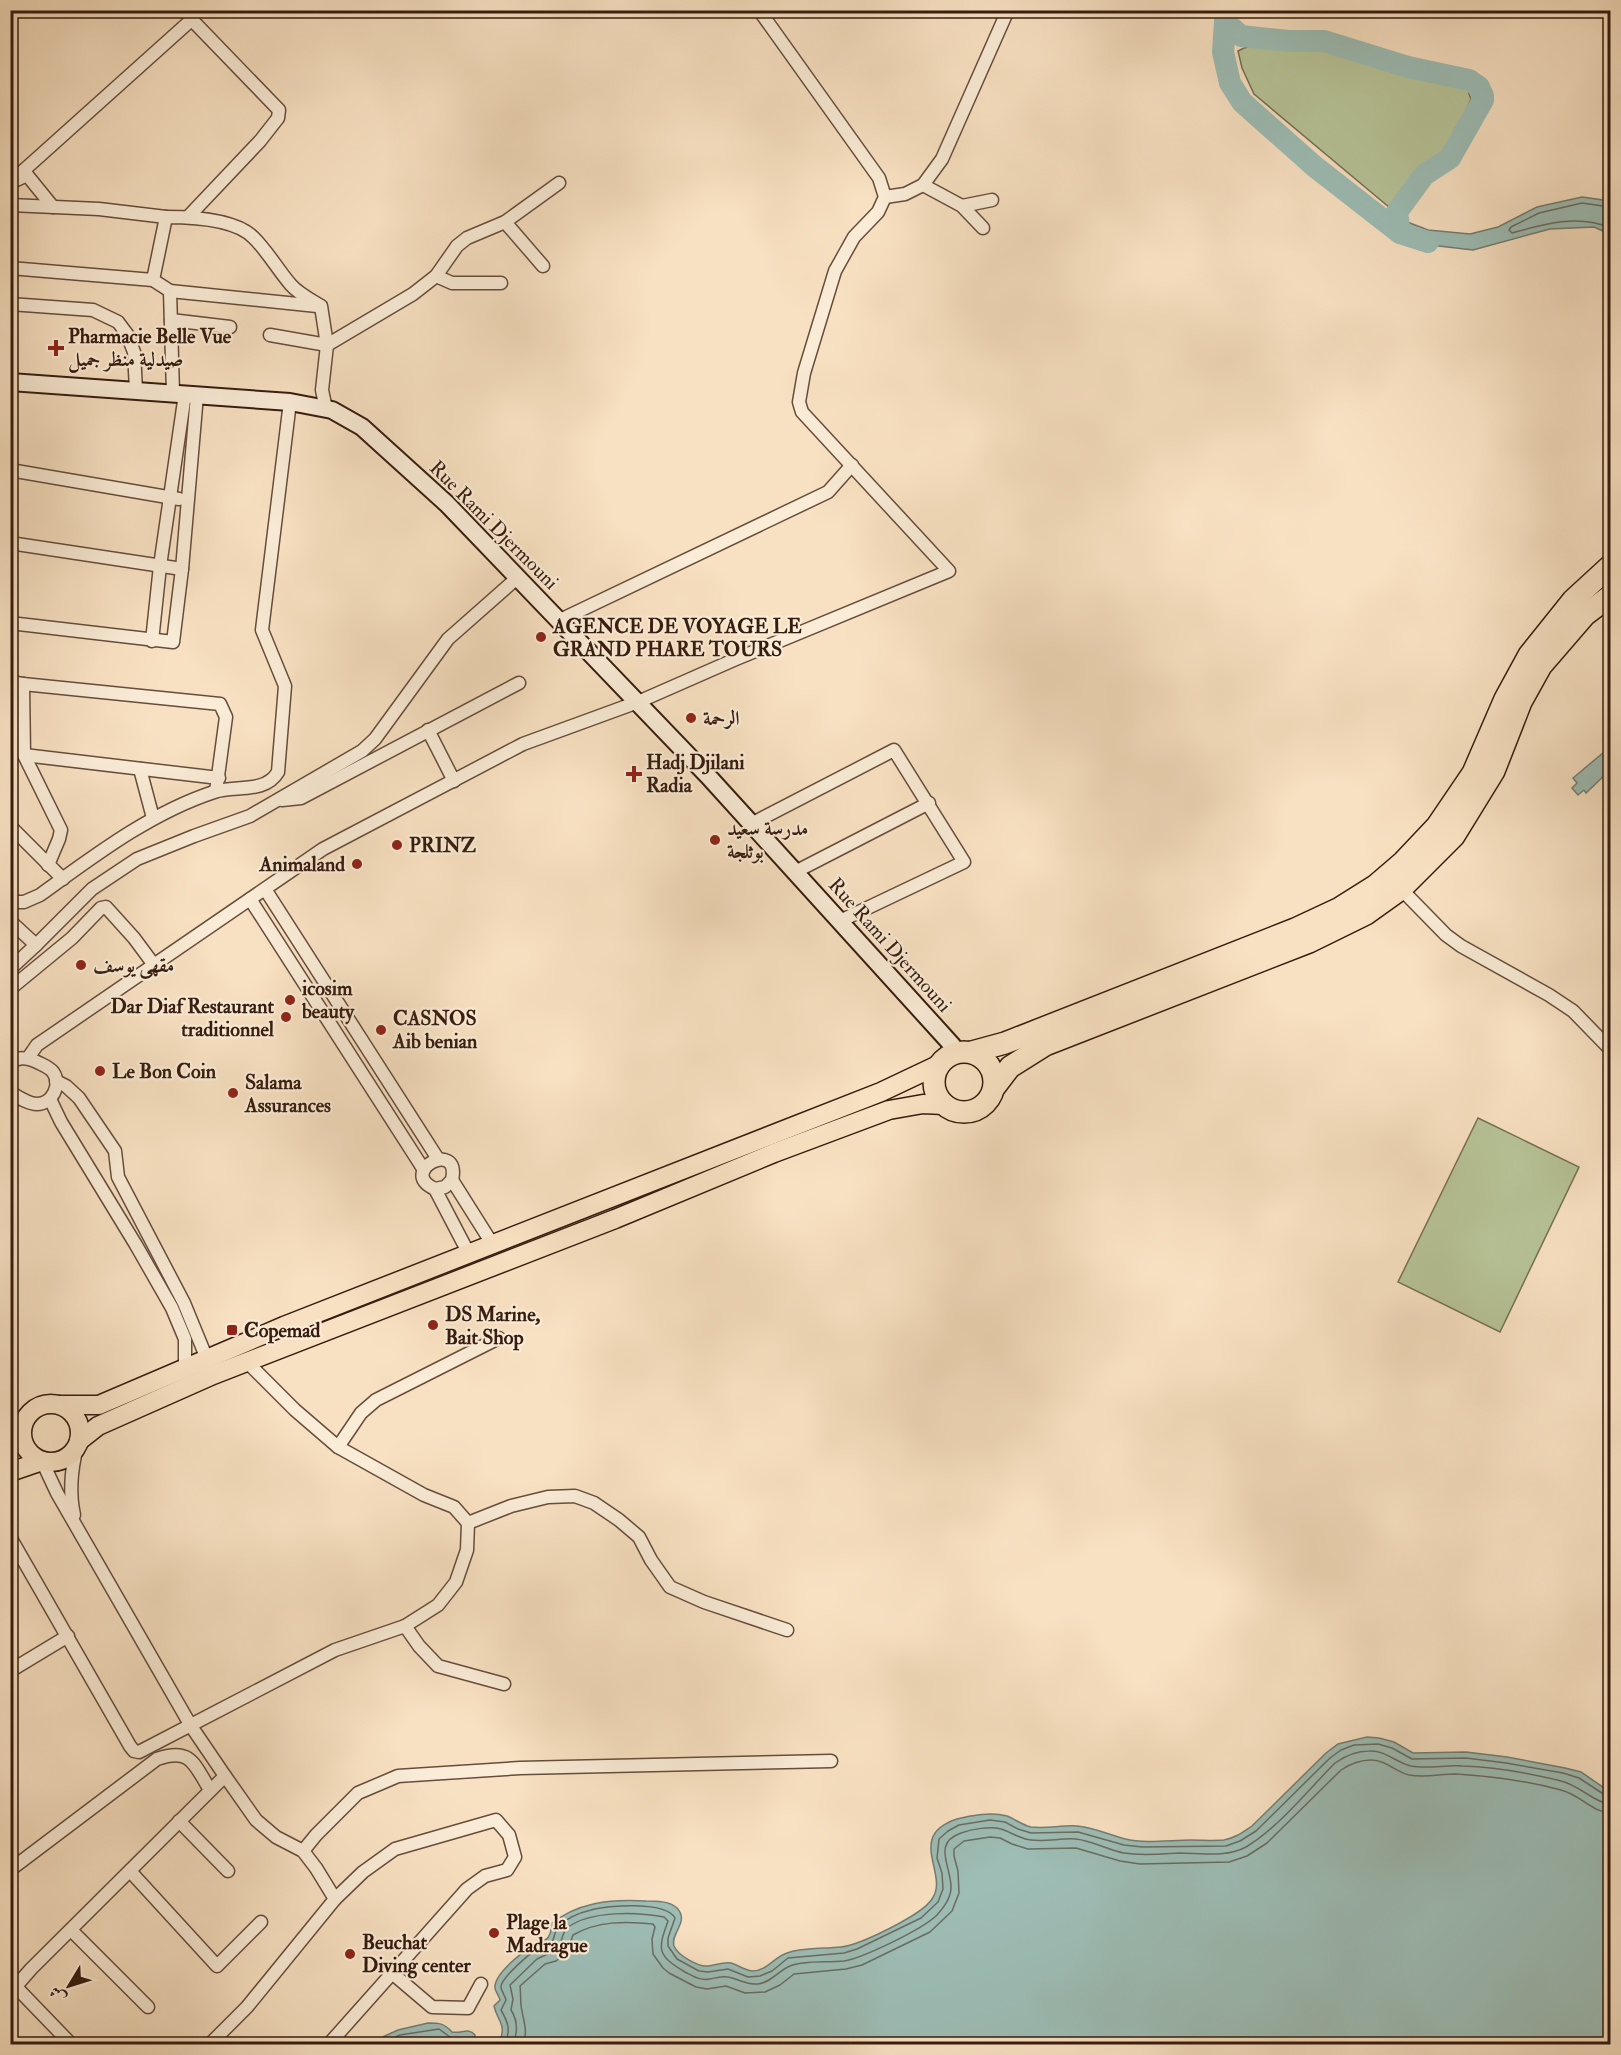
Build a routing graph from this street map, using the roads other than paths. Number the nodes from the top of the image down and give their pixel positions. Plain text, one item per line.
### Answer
1 (759, 10) edge
2 (1008, 10) edge
3 (27, 175) junction
4 (10, 183) edge
5 (559, 183) dead end
6 (923, 185) junction
7 (885, 197) junction
8 (992, 200) dead end
9 (10, 205) edge
10 (962, 206) junction
11 (52, 207) junction
12 (166, 217) junction
13 (188, 217) junction
14 (505, 222) junction
15 (983, 228) dead end
16 (543, 266) dead end
17 (10, 268) edge
18 (436, 276) junction
19 (153, 280) junction
20 (501, 283) dead end
21 (170, 291) junction
22 (10, 304) edge
23 (321, 306) junction
24 (171, 320) junction
25 (230, 327) dead end
26 (270, 335) dead end
27 (327, 345) junction
28 (10, 382) edge
29 (136, 390) junction
30 (185, 394) junction
31 (290, 402) junction
32 (326, 409) junction
33 (852, 465) junction
34 (10, 470) edge
35 (171, 497) junction
36 (187, 500) junction
37 (10, 543) edge
38 (160, 566) junction
39 (1611, 567) edge
40 (182, 569) junction
41 (517, 578) junction
42 (1611, 596) edge
43 (558, 621) junction
44 (10, 622) edge
45 (152, 641) junction
46 (17, 683) edge
47 (519, 683) dead end
48 (638, 702) junction
49 (428, 730) junction
50 (24, 755) junction
51 (140, 769) junction
52 (219, 778) junction
53 (453, 781) junction
54 (216, 792) junction
55 (278, 800) junction
56 (928, 803) junction
57 (153, 818) junction
58 (751, 824) junction
59 (10, 826) edge
60 (48, 865) junction
61 (795, 872) junction
62 (63, 879) junction
63 (265, 889) junction
64 (1401, 889) junction
65 (250, 899) junction
66 (10, 902) edge
67 (10, 921) edge
68 (840, 921) junction
69 (36, 945) junction
70 (154, 965) junction
71 (10, 969) edge
72 (317, 971) junction
73 (10, 989) edge
74 (320, 1006) junction
75 (1611, 1049) edge
76 (964, 1052) junction
77 (28, 1058) junction
78 (10, 1063) edge
79 (938, 1065) junction
80 (56, 1081) junction
81 (994, 1088) junction
82 (10, 1092) edge
83 (50, 1099) junction
84 (944, 1105) junction
85 (438, 1159) junction
86 (424, 1170) junction
87 (452, 1180) junction
88 (435, 1189) junction
89 (493, 1245) junction
90 (470, 1254) junction
91 (499, 1338) dead end
92 (207, 1359) junction
93 (246, 1361) junction
94 (185, 1368) junction
95 (60, 1405) junction
96 (25, 1421) junction
97 (10, 1443) edge
98 (78, 1444) junction
99 (338, 1447) junction
100 (42, 1461) junction
101 (10, 1472) edge
102 (468, 1523) junction
103 (78, 1528) junction
104 (10, 1537) edge
105 (405, 1626) junction
106 (787, 1630) dead end
107 (68, 1636) junction
108 (10, 1671) edge
109 (504, 1684) dead end
110 (191, 1726) junction
111 (831, 1761) dead end
112 (225, 1776) junction
113 (210, 1790) junction
114 (179, 1821) junction
115 (303, 1851) junction
116 (10, 1870) edge
117 (130, 1871) junction
118 (228, 1871) dead end
119 (335, 1899) junction
120 (261, 1922) dead end
121 (71, 1930) junction
122 (392, 1973) junction
123 (481, 1984) dead end
124 (13, 1990) edge
125 (148, 2007) dead end
126 (71, 2044) edge
127 (210, 2044) edge
128 (330, 2044) edge

1 - 7 street
2 - 6 street
3 - 4 street
3 - 11 street
3 - 13 street
5 - 14 street
6 - 7 street
6 - 10 street
7 - 33 street
8 - 10 street
9 - 11 street
10 - 15 street
11 - 12 street
12 - 13 street
12 - 19 street
13 - 23 street
14 - 16 street
14 - 18 street
17 - 19 street
18 - 20 street
18 - 27 street
19 - 21 street
21 - 23 street
21 - 24 street
22 - 29 street
23 - 27 street
24 - 25 street
24 - 30 street
26 - 27 street
27 - 32 street
28 - 29 main road, Rue Rami Djermouni
29 - 30 main road, Rue Rami Djermouni
30 - 31 main road, Rue Rami Djermouni
30 - 35 street
30 - 36 street
31 - 32 main road, Rue Rami Djermouni
31 - 54 street
32 - 41 main road, Rue Rami Djermouni
33 - 43 street
33 - 48 street
34 - 35 street
35 - 36 street
35 - 38 street
36 - 40 street
37 - 38 street
38 - 40 street
38 - 45 street
39 - 76 highway
40 - 45 street
41 - 43 main road, Rue Rami Djermouni
41 - 55 street
42 - 64 highway
43 - 48 main road, Rue Rami Djermouni
44 - 45 street
46 - 50 street
46 - 52 street
47 - 49 street
48 - 53 street
48 - 58 main road, Rue Rami Djermouni
49 - 53 street
49 - 55 street
50 - 51 street
50 - 60 street
51 - 52 street
51 - 57 street
52 - 54 street
53 - 63 street
54 - 57 street
55 - 69 street
56 - 58 street
56 - 61 street
56 - 68 street
57 - 62 street
58 - 61 main road, Rue Rami Djermouni
59 - 60 street
60 - 62 street
61 - 68 main road, Rue Rami Djermouni
62 - 66 street
63 - 65 street
63 - 72 street
64 - 75 street
64 - 81 highway
65 - 70 street
65 - 74 street
67 - 69 street
68 - 76 main road, Rue Rami Djermouni
69 - 71 street
70 - 73 street
70 - 77 street
72 - 74 street
72 - 85 street
74 - 86 street
76 - 79 highway
76 - 81 highway
77 - 78 street
77 - 80 street
79 - 84 highway
79 - 89 main road
80 - 83 street
80 - 92 street
81 - 84 highway
82 - 83 street
83 - 94 street
84 - 93 main road
85 - 86 street
85 - 87 street
86 - 88 street
87 - 88 street
87 - 89 street
88 - 90 street
89 - 90 main road
90 - 92 main road
91 - 99 street
92 - 94 main road
93 - 98 main road
93 - 99 street
94 - 95 main road
95 - 96 main road
95 - 98 main road
96 - 97 main road
96 - 100 main road
98 - 100 main road
98 - 103 street
99 - 102 street
100 - 101 main road
100 - 103 street
102 - 105 street
102 - 106 street
103 - 110 street
104 - 107 street
105 - 109 street
105 - 110 street
107 - 108 street
107 - 110 street
110 - 112 street
111 - 115 street
112 - 113 street
112 - 115 street
113 - 114 street
113 - 116 street
114 - 117 street
114 - 118 street
115 - 119 street
117 - 120 street
117 - 121 street
119 - 122 street
119 - 127 street
121 - 124 street
121 - 125 street
122 - 123 street
122 - 128 street
124 - 126 street

